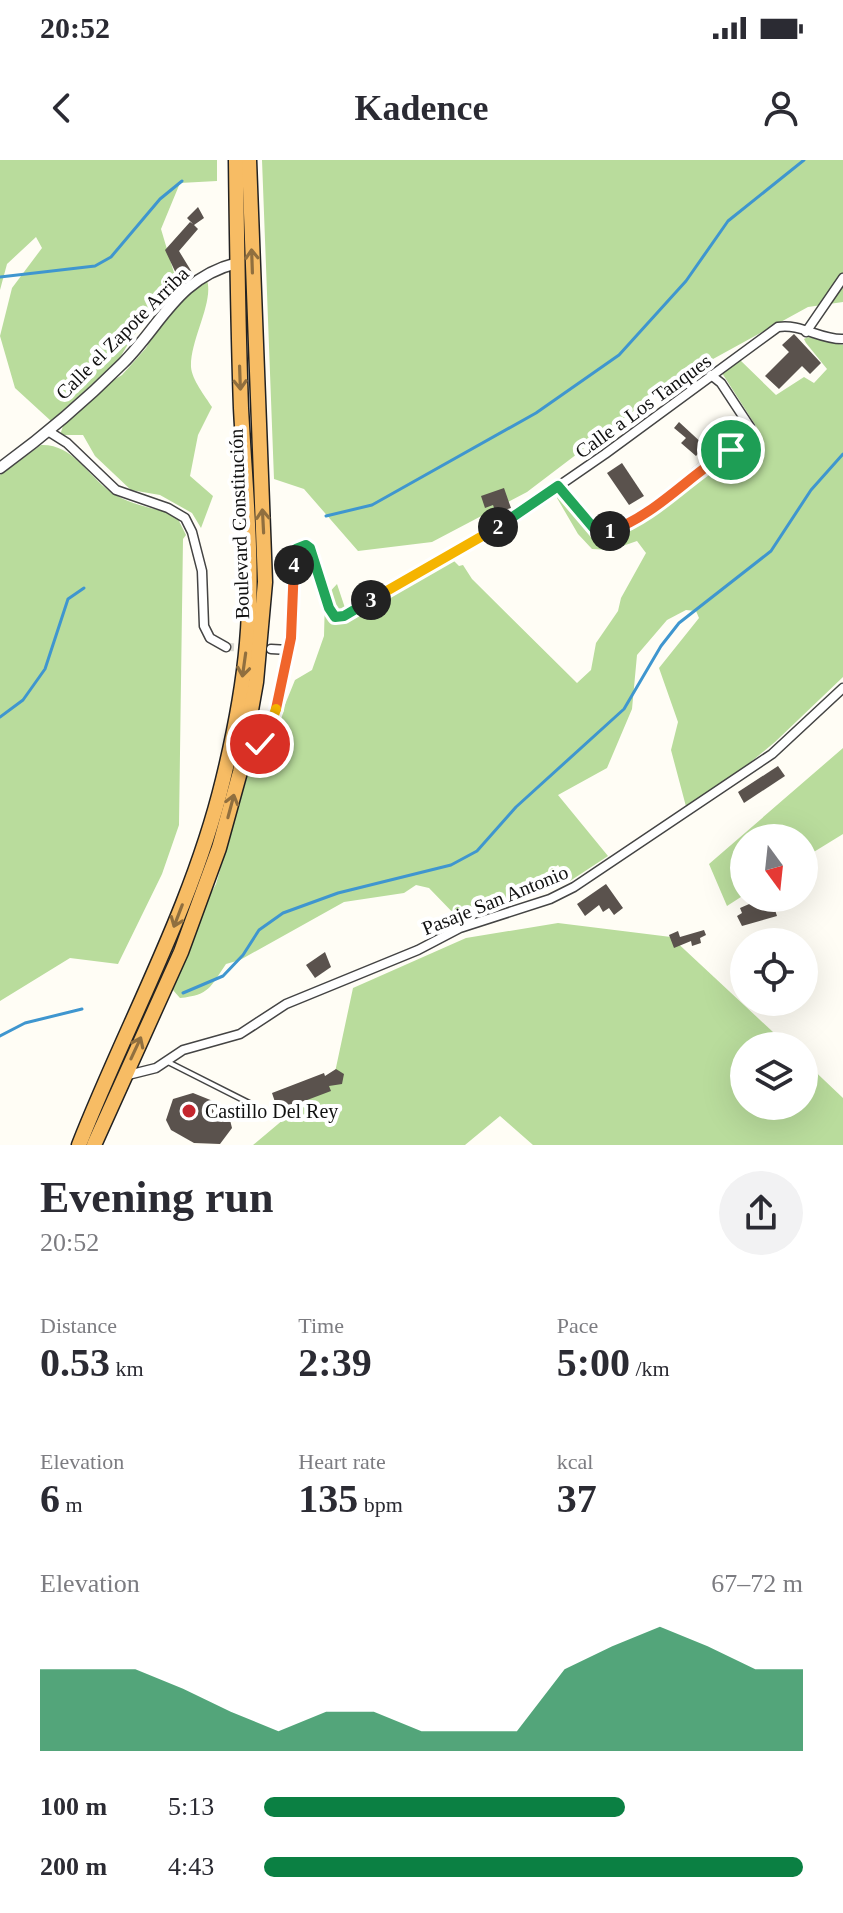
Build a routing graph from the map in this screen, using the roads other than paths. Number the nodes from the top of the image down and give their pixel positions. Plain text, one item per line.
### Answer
1 (236, 160) edge
2 (249, 160) edge
3 (237, 263) junction
4 (843, 278) edge
5 (806, 332) junction
6 (843, 339) edge
7 (711, 375) junction
8 (48, 431) junction
9 (0, 468) edge
10 (558, 486) junction
11 (226, 647) dead end
12 (271, 649) dead end
13 (289, 650) junction
14 (843, 688) edge
15 (246, 744) junction
16 (168, 1062) junction
17 (123, 1076) junction
18 (255, 1106) dead end
19 (79, 1145) edge
20 (94, 1145) edge

1 - 3 highway, Boulevard Constitución
15 -> 2 highway, Boulevard Constitución
3 - 8 street, Calle el Zapote Arriba
3 -> 19 highway, Boulevard Constitución
4 - 5 street
5 - 6 street, Calle a Los Tanques
5 - 7 street, Calle a Los Tanques
7 - 10 street, Calle a Los Tanques
7 - 10 street
8 - 9 street, Calle el Zapote Arriba
8 - 11 street
10 - 13 street, Calle a Los Tanques
12 - 13 street
13 - 15 street
14 - 16 street, Pasaje San Antonio
17 -> 15 highway, Boulevard Constitución
16 - 17 street, Pasaje San Antonio
16 - 18 lane
17 - 20 highway, Boulevard Constitución

